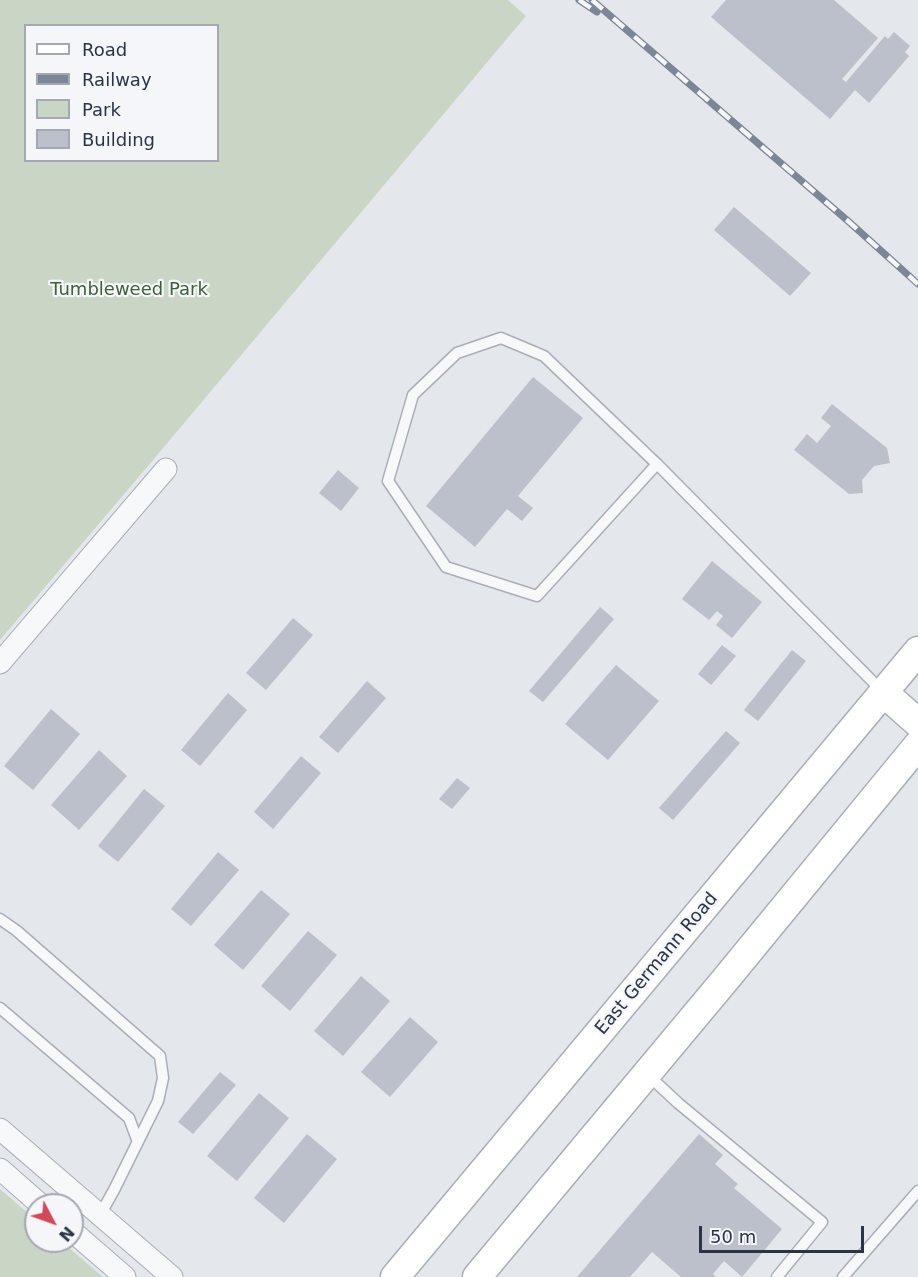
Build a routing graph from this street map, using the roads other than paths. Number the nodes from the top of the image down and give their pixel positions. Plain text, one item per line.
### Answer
1 (657, 464) junction
2 (166, 469) dead end
3 (918, 651) edge
4 (0, 663) edge
5 (883, 692) junction
6 (918, 723) edge
7 (918, 745) edge
8 (0, 919) edge
9 (0, 1008) edge
10 (647, 1074) junction
11 (0, 1130) edge
12 (138, 1142) junction
13 (0, 1169) edge
14 (918, 1191) edge
15 (27, 1193) edge
16 (100, 1215) junction
17 (84, 1241) edge
18 (480, 1276) edge
19 (125, 1277) edge
20 (172, 1277) edge
21 (395, 1277) edge
22 (777, 1277) edge
23 (843, 1277) edge

1 - 1 lane
1 - 5 lane
2 - 4 street
3 - 5 main road, East Germann Road
5 - 6 main road
5 - 21 main road, East Germann Road
7 - 10 main road
8 - 12 lane
9 - 12 lane
10 - 18 main road
10 - 22 lane
11 - 16 street
12 - 16 lane
13 - 15 street
14 - 23 lane
16 - 20 street
17 - 19 street

